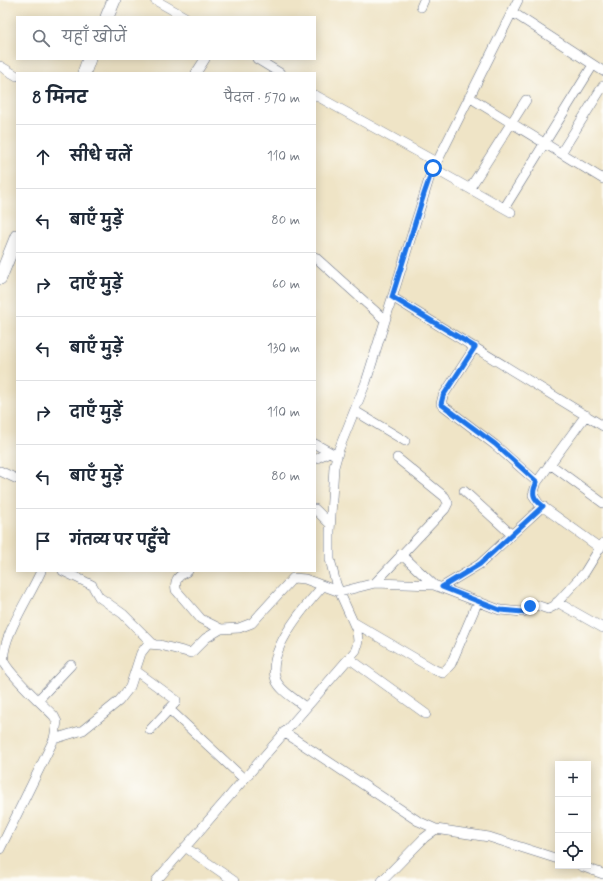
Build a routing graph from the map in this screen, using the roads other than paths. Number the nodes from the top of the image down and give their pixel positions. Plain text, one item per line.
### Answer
1 (114, 0) edge
2 (155, 0) edge
3 (518, 0) edge
4 (512, 12) junction
5 (107, 16) edge
6 (183, 16) edge
7 (89, 60) edge
8 (204, 60) edge
9 (259, 60) edge
10 (593, 65) junction
11 (0, 66) edge
12 (603, 71) edge
13 (84, 72) edge
14 (197, 72) edge
15 (278, 72) edge
16 (16, 75) edge
17 (603, 86) edge
18 (316, 96) edge
19 (469, 96) junction
20 (526, 100) dead end
21 (511, 122) junction
22 (545, 143) junction
23 (560, 153) junction
24 (435, 165) junction
25 (603, 179) edge
26 (470, 188) junction
27 (16, 238) edge
28 (4, 258) edge
29 (316, 258) edge
30 (0, 278) edge
31 (392, 297) junction
32 (385, 320) junction
33 (475, 347) junction
34 (355, 411) junction
35 (586, 415) junction
36 (603, 426) edge
37 (405, 441) dead end
38 (316, 445) edge
39 (329, 452) junction
40 (337, 456) junction
41 (316, 458) edge
42 (397, 458) dead end
43 (550, 464) junction
44 (0, 471) edge
45 (16, 479) edge
46 (537, 482) junction
47 (464, 491) dead end
48 (603, 503) edge
49 (543, 506) junction
50 (316, 510) edge
51 (330, 524) junction
52 (512, 535) junction
53 (601, 545) edge
54 (401, 554) junction
55 (40, 572) edge
56 (65, 572) edge
57 (186, 572) edge
58 (295, 572) edge
59 (305, 579) junction
60 (375, 583) junction
61 (323, 586) junction
62 (438, 586) junction
63 (340, 592) junction
64 (478, 601) junction
65 (557, 602) junction
66 (353, 622) junction
67 (603, 628) edge
68 (221, 629) junction
69 (153, 644) junction
70 (350, 659) junction
71 (71, 665) dead end
72 (136, 671) junction
73 (38, 700) junction
74 (305, 707) junction
75 (169, 709) junction
76 (426, 714) dead end
77 (150, 730) dead end
78 (284, 732) junction
79 (54, 739) junction
80 (244, 779) junction
81 (436, 829) junction
82 (185, 847) junction
83 (0, 849) edge
84 (555, 858) edge
85 (589, 869) edge
86 (603, 874) edge
87 (161, 879) edge
88 (234, 881) edge
89 (382, 881) edge

1 - 5 highway
2 - 6 street
3 - 4 street
4 - 10 street
4 - 19 street
7 - 13 highway
8 - 14 street
9 - 15 street
10 - 12 street
10 - 22 street
11 - 16 street
17 - 23 street
18 - 24 street
19 - 21 street
19 - 24 street
20 - 21 street
21 - 22 street
21 - 26 street
22 - 23 street
22 - 26 street
23 - 25 street
24 - 26 street
24 - 31 street
27 - 28 highway
28 - 30 highway
29 - 32 street
31 - 32 street
31 - 33 street
32 - 34 street
33 - 35 street
33 - 46 street
34 - 37 street
34 - 40 street
35 - 36 street
35 - 43 street
38 - 39 street
39 - 40 street
39 - 41 street
40 - 51 street
42 - 54 street
43 - 46 street
43 - 48 street
44 - 45 street
46 - 49 street
47 - 52 street
49 - 52 street
49 - 53 street
50 - 51 street
51 - 63 street
52 - 62 street
53 - 65 street
54 - 60 street
54 - 62 street
55 - 73 street
56 - 69 street
57 - 68 street
58 - 59 street
59 - 61 street
59 - 68 street
60 - 62 street
60 - 63 street
61 - 63 street
61 - 74 street
62 - 64 street
63 - 66 street
64 - 65 street
64 - 66 street
65 - 67 street
66 - 70 street
68 - 69 street
69 - 72 street
70 - 74 street
70 - 76 street
71 - 73 street
72 - 75 street
72 - 79 street
73 - 79 street
74 - 78 street
75 - 77 street
75 - 80 street
78 - 80 street
78 - 81 street
79 - 83 street
80 - 82 street
81 - 84 street
81 - 89 street
82 - 87 street
82 - 88 street
85 - 86 street

